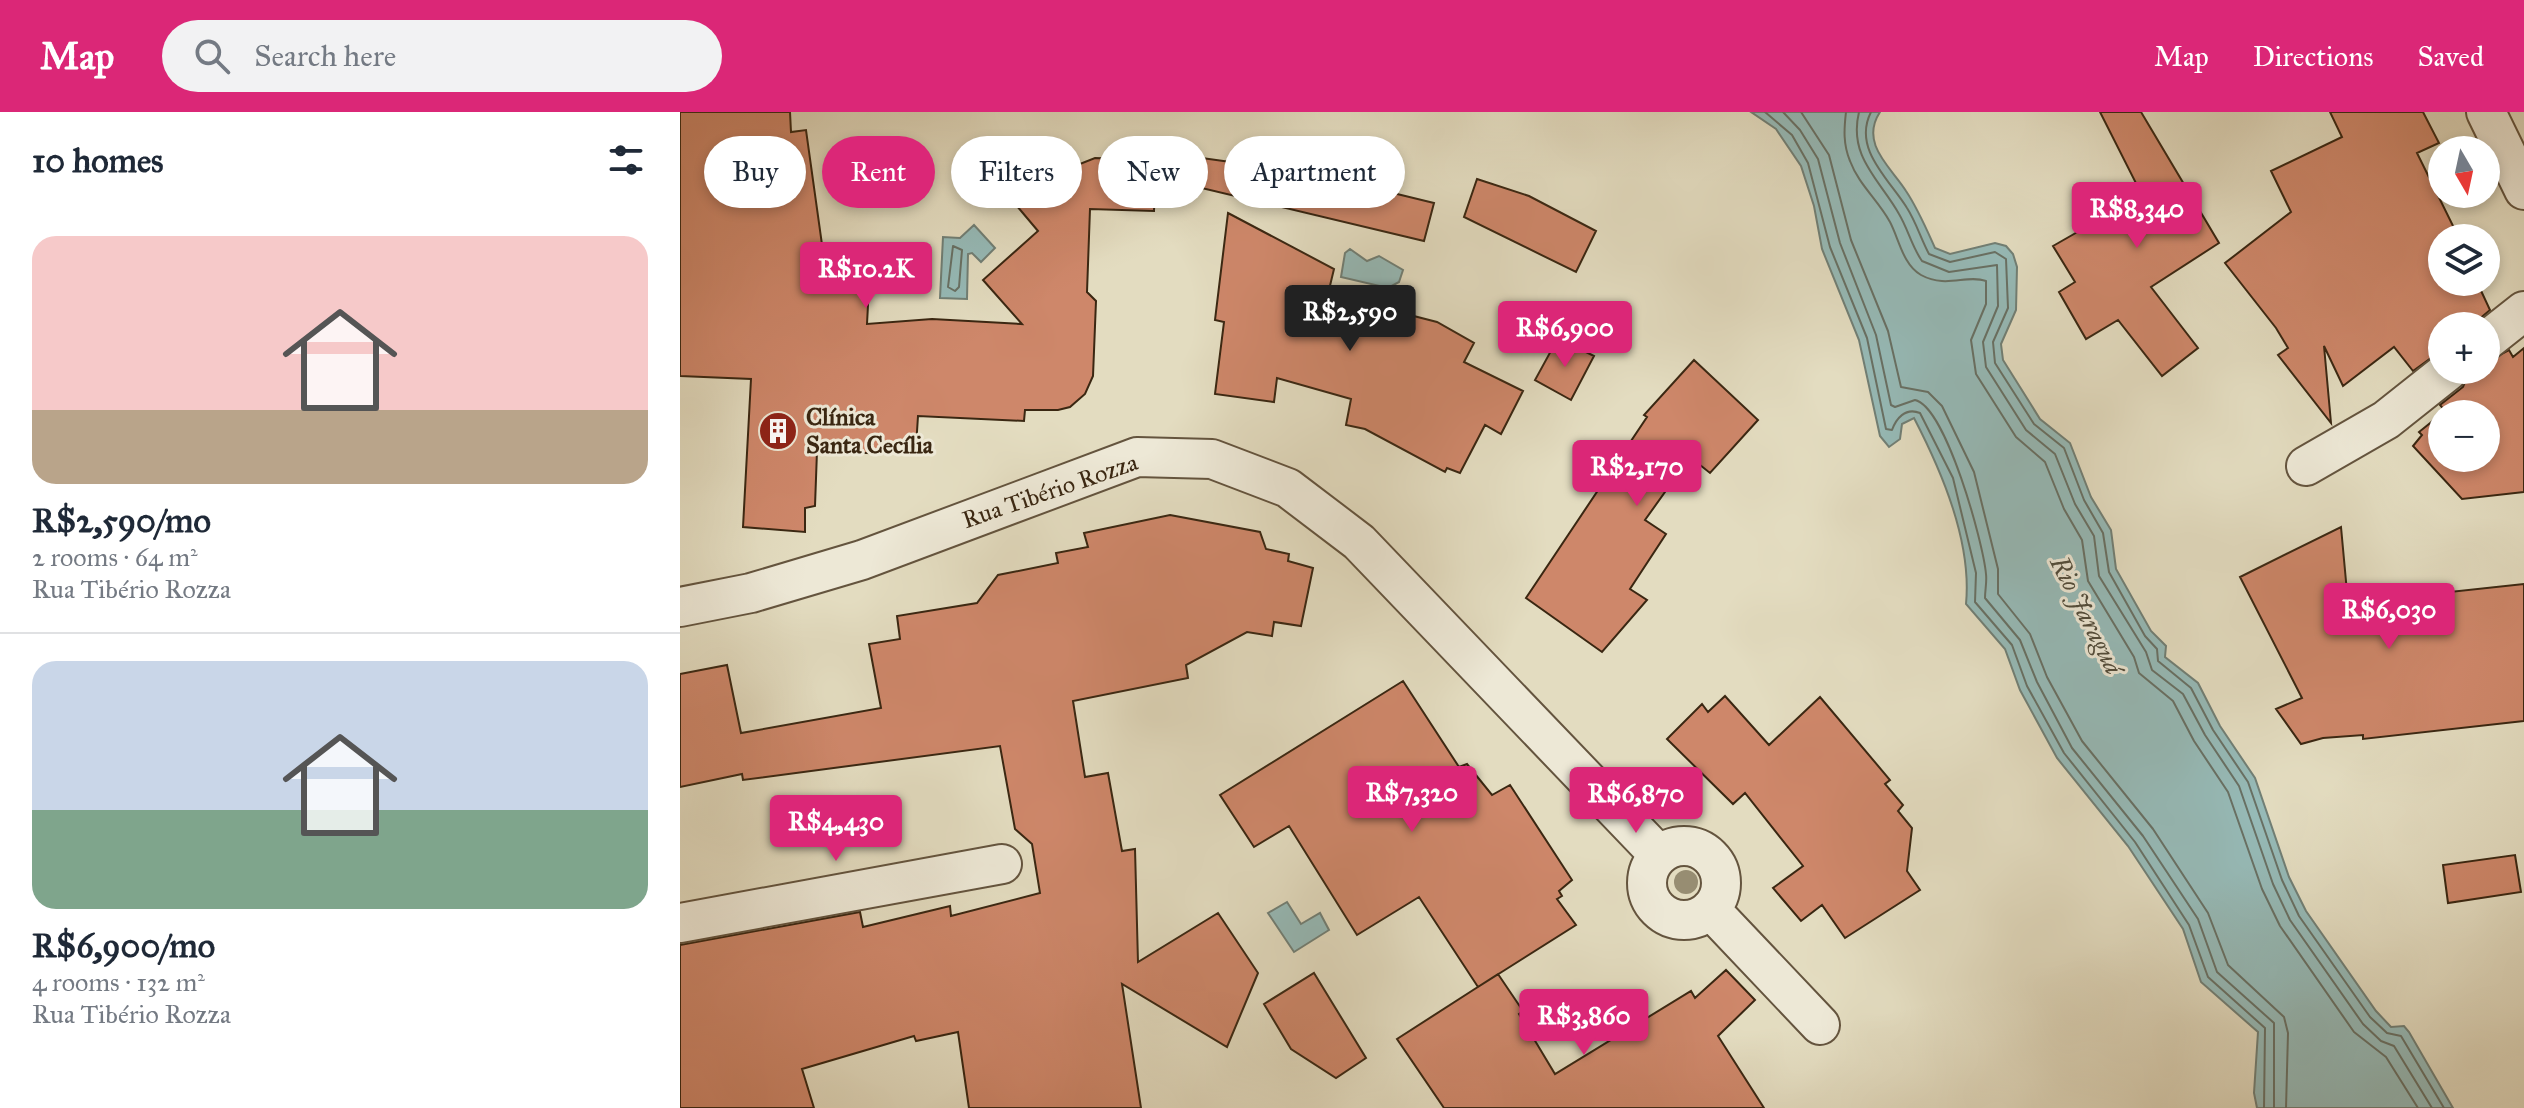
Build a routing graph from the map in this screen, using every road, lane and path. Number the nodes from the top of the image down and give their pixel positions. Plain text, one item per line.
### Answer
1 (2486, 112) edge
2 (2524, 190) edge
3 (2524, 311) edge
4 (2500, 330) edge
5 (2431, 384) edge
6 (2306, 466) dead end
7 (680, 607) edge
8 (1659, 855) junction
9 (1002, 864) dead end
10 (1710, 909) junction
11 (680, 923) edge
12 (1820, 1025) dead end

1 - 2 street
3 - 4 street
5 - 6 street
7 - 8 street, Rua Tibério Rozza
8 - 10 street
8 - 10 street
9 - 11 street
10 - 12 street

